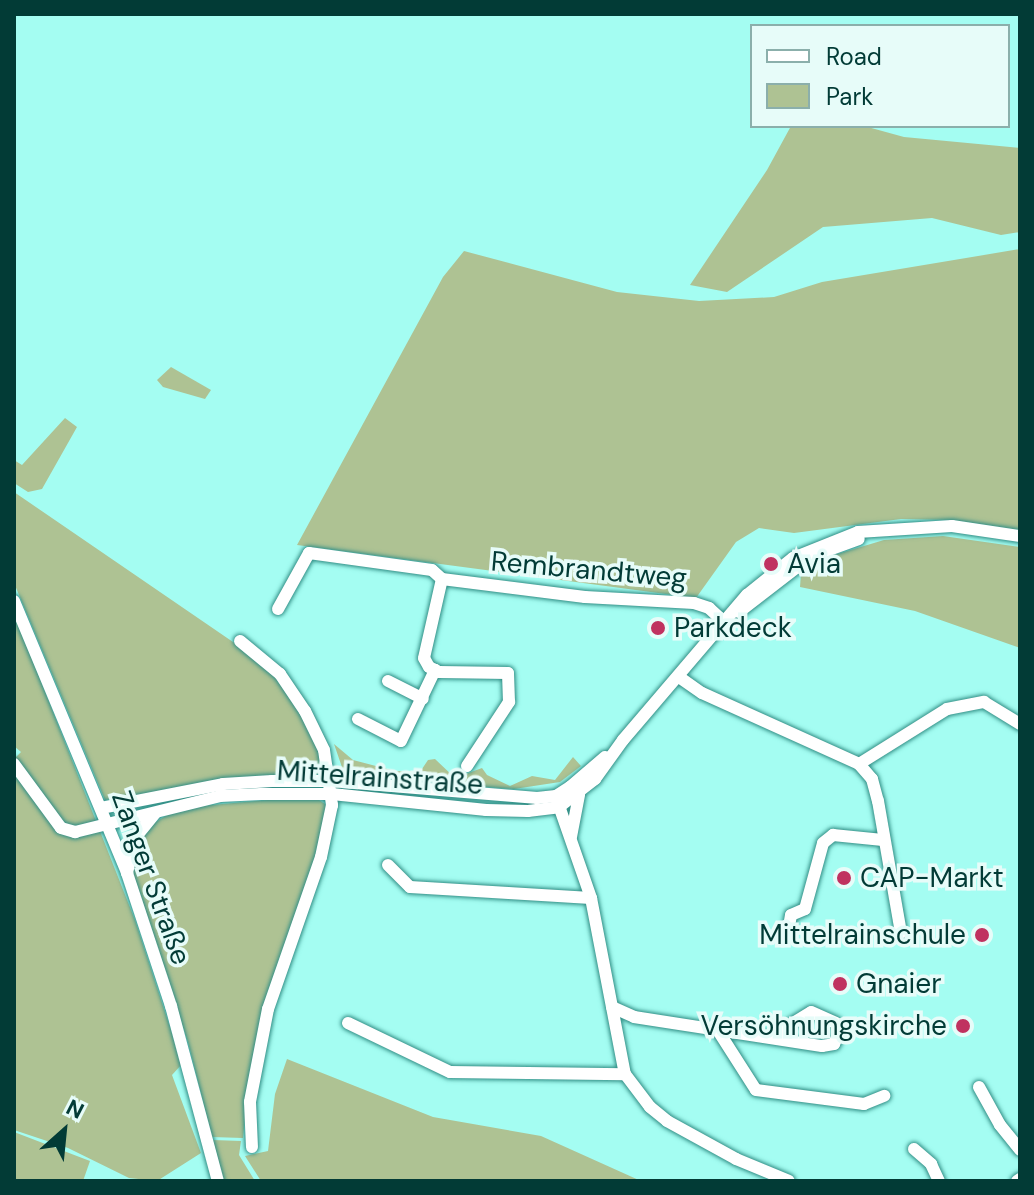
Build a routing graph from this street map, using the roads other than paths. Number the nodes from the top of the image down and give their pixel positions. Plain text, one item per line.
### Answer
1 (1020, 536) edge
2 (442, 579) junction
3 (14, 601) edge
4 (278, 609) dead end
5 (725, 623) junction
6 (240, 641) dead end
7 (435, 670) junction
8 (679, 677) junction
9 (388, 681) dead end
10 (423, 699) junction
11 (358, 719) dead end
12 (1020, 724) edge
13 (623, 740) junction
14 (14, 764) edge
15 (859, 764) junction
16 (467, 766) dead end
17 (331, 787) junction
18 (579, 795) junction
19 (558, 802) junction
20 (101, 808) junction
21 (157, 811) junction
22 (528, 811) junction
23 (107, 824) junction
24 (569, 832) junction
25 (883, 840) junction
26 (388, 865) dead end
27 (127, 873) junction
28 (591, 898) junction
29 (788, 932) dead end
30 (901, 933) dead end
31 (612, 1007) junction
32 (348, 1023) dead end
33 (717, 1029) junction
34 (770, 1037) junction
35 (625, 1074) junction
36 (979, 1087) dead end
37 (884, 1096) dead end
38 (252, 1147) dead end
39 (914, 1149) dead end
40 (1020, 1150) edge
41 (218, 1181) edge
42 (789, 1181) edge
43 (939, 1181) edge

1 - 5 street, Mittelrainstraße
2 - 4 street, Rembrandtweg
2 - 5 street, Rembrandtweg
2 - 7 street
3 - 20 street, Zanger Straße
5 - 8 street, Mittelrainstraße
6 - 17 street
7 - 10 street
7 - 16 street
8 - 13 street, Mittelrainstraße
8 - 15 street
9 - 10 street
10 - 11 street
12 - 15 street
13 - 18 street, Mittelrainstraße
13 - 19 street, Mittelrainstraße
14 - 23 street, Mittelrainstraße
15 - 25 street
17 - 19 street, Mittelrainstraße
17 - 20 street, Mittelrainstraße
17 - 21 street, Mittelrainstraße
17 - 22 street, Mittelrainstraße
17 - 38 street
18 - 19 street, Mittelrainstraße
18 - 24 street
19 - 22 street, Mittelrainstraße
19 - 24 street
20 - 23 street, Zanger Straße
21 - 23 street, Mittelrainstraße
21 - 27 street
22 - 24 street
23 - 27 street, Zanger Straße
24 - 28 street
25 - 29 street
25 - 30 street
26 - 28 street
27 - 41 street, Zanger Straße
28 - 31 street
31 - 33 street
31 - 35 street
32 - 35 street
33 - 34 street
33 - 37 street
34 - 34 street
35 - 42 street
36 - 40 street
39 - 43 street

